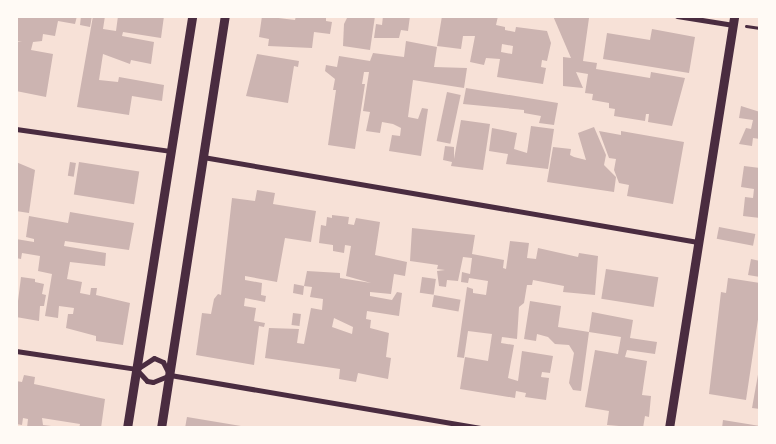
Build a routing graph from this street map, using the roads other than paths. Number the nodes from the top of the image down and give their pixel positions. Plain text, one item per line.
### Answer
1 (192, 16) edge
2 (225, 16) edge
3 (677, 16) edge
4 (734, 21) edge
5 (16, 129) edge
6 (171, 151) junction
7 (203, 157) junction
8 (698, 242) junction
9 (16, 351) edge
10 (136, 369) junction
11 (170, 375) junction
12 (127, 428) edge
13 (161, 428) edge
14 (481, 428) edge
15 (669, 428) edge

1 - 6 street
2 - 7 street
3 - 4 street
4 - 8 street
5 - 6 street
6 - 10 street
7 - 8 street
7 - 11 street
8 - 15 street
9 - 10 street
10 - 11 street
10 - 11 street
10 - 12 street
11 - 13 street
11 - 14 street

